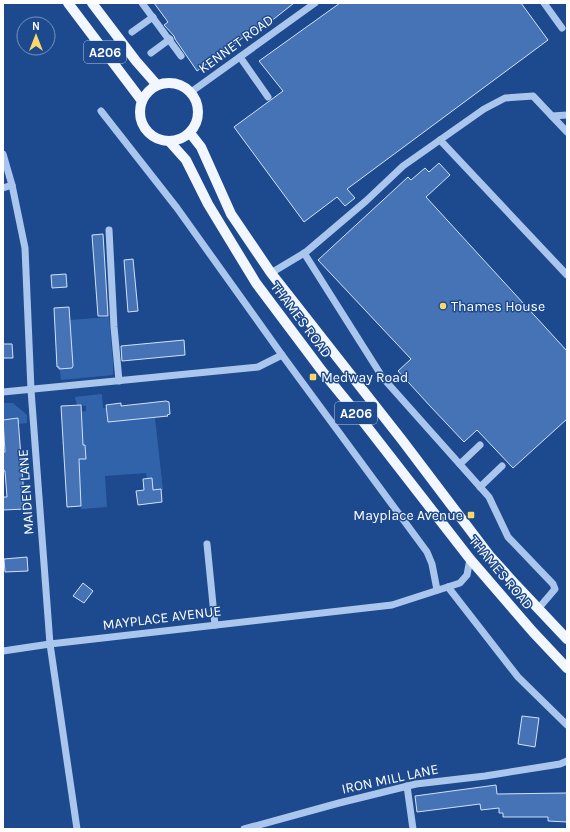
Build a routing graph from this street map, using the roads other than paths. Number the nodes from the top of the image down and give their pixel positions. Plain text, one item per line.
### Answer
1 (68, 3) edge
2 (142, 3) edge
3 (315, 3) edge
4 (544, 3) edge
5 (96, 4) edge
6 (153, 18) junction
7 (562, 28) dead end
8 (132, 32) dead end
9 (170, 40) junction
10 (151, 53) dead end
11 (182, 56) dead end
12 (240, 57) junction
13 (157, 85) junction
14 (191, 92) junction
15 (268, 97) dead end
16 (142, 101) junction
17 (101, 111) dead end
18 (567, 115) edge
19 (552, 116) junction
20 (567, 132) edge
21 (190, 133) junction
22 (440, 140) junction
23 (170, 141) junction
24 (3, 154) edge
25 (12, 185) junction
26 (3, 188) edge
27 (109, 230) dead end
28 (304, 253) junction
29 (272, 273) junction
30 (567, 275) edge
31 (282, 355) junction
32 (119, 381) junction
33 (31, 390) junction
34 (3, 392) edge
35 (480, 445) dead end
36 (460, 464) junction
37 (502, 466) dead end
38 (480, 487) junction
39 (207, 544) dead end
40 (470, 558) junction
41 (448, 587) junction
42 (437, 590) junction
43 (538, 609) junction
44 (215, 625) junction
45 (567, 639) edge
46 (50, 644) junction
47 (3, 651) edge
48 (567, 668) edge
49 (567, 725) edge
50 (567, 761) edge
51 (407, 786) junction
52 (77, 829) edge
53 (244, 829) edge
54 (413, 829) edge

1 - 16 main road, A206
2 - 6 street
3 - 12 street, KENNET ROAD
4 - 7 street
5 - 13 main road, A206
6 - 8 street
6 - 9 street
9 - 10 street
9 - 11 street
12 - 14 street, KENNET ROAD
12 - 15 street
13 - 14 main road
13 - 16 main road
14 - 21 main road
16 - 23 main road
17 - 31 street
18 - 19 street
19 - 20 street
19 - 22 street
21 - 23 main road
21 - 29 main road, THAMES ROAD / A206
22 - 28 street
22 - 30 street
23 - 40 main road, THAMES ROAD / A206
24 - 25 street, MAIDEN LANE
25 - 26 street
25 - 33 street, MAIDEN LANE
27 - 32 street
28 - 29 street
28 - 36 street
29 - 43 main road, THAMES ROAD / A206
31 - 32 street
31 - 42 street
32 - 33 street
33 - 34 street
33 - 46 street, MAIDEN LANE
35 - 36 street
36 - 38 street
37 - 38 street
38 - 43 street
39 - 44 street
40 - 41 street, MAYPLACE AVENUE
40 - 48 main road, THAMES ROAD / A206
41 - 42 street, MAYPLACE AVENUE
41 - 49 street
42 - 44 street, MAYPLACE AVENUE
43 - 45 main road, THAMES ROAD / A206
44 - 46 street, MAYPLACE AVENUE
46 - 47 street, MAYPLACE AVENUE
46 - 52 street, MAIDEN LANE
50 - 51 street, IRON MILL LANE
51 - 53 street, IRON MILL LANE
51 - 54 street

